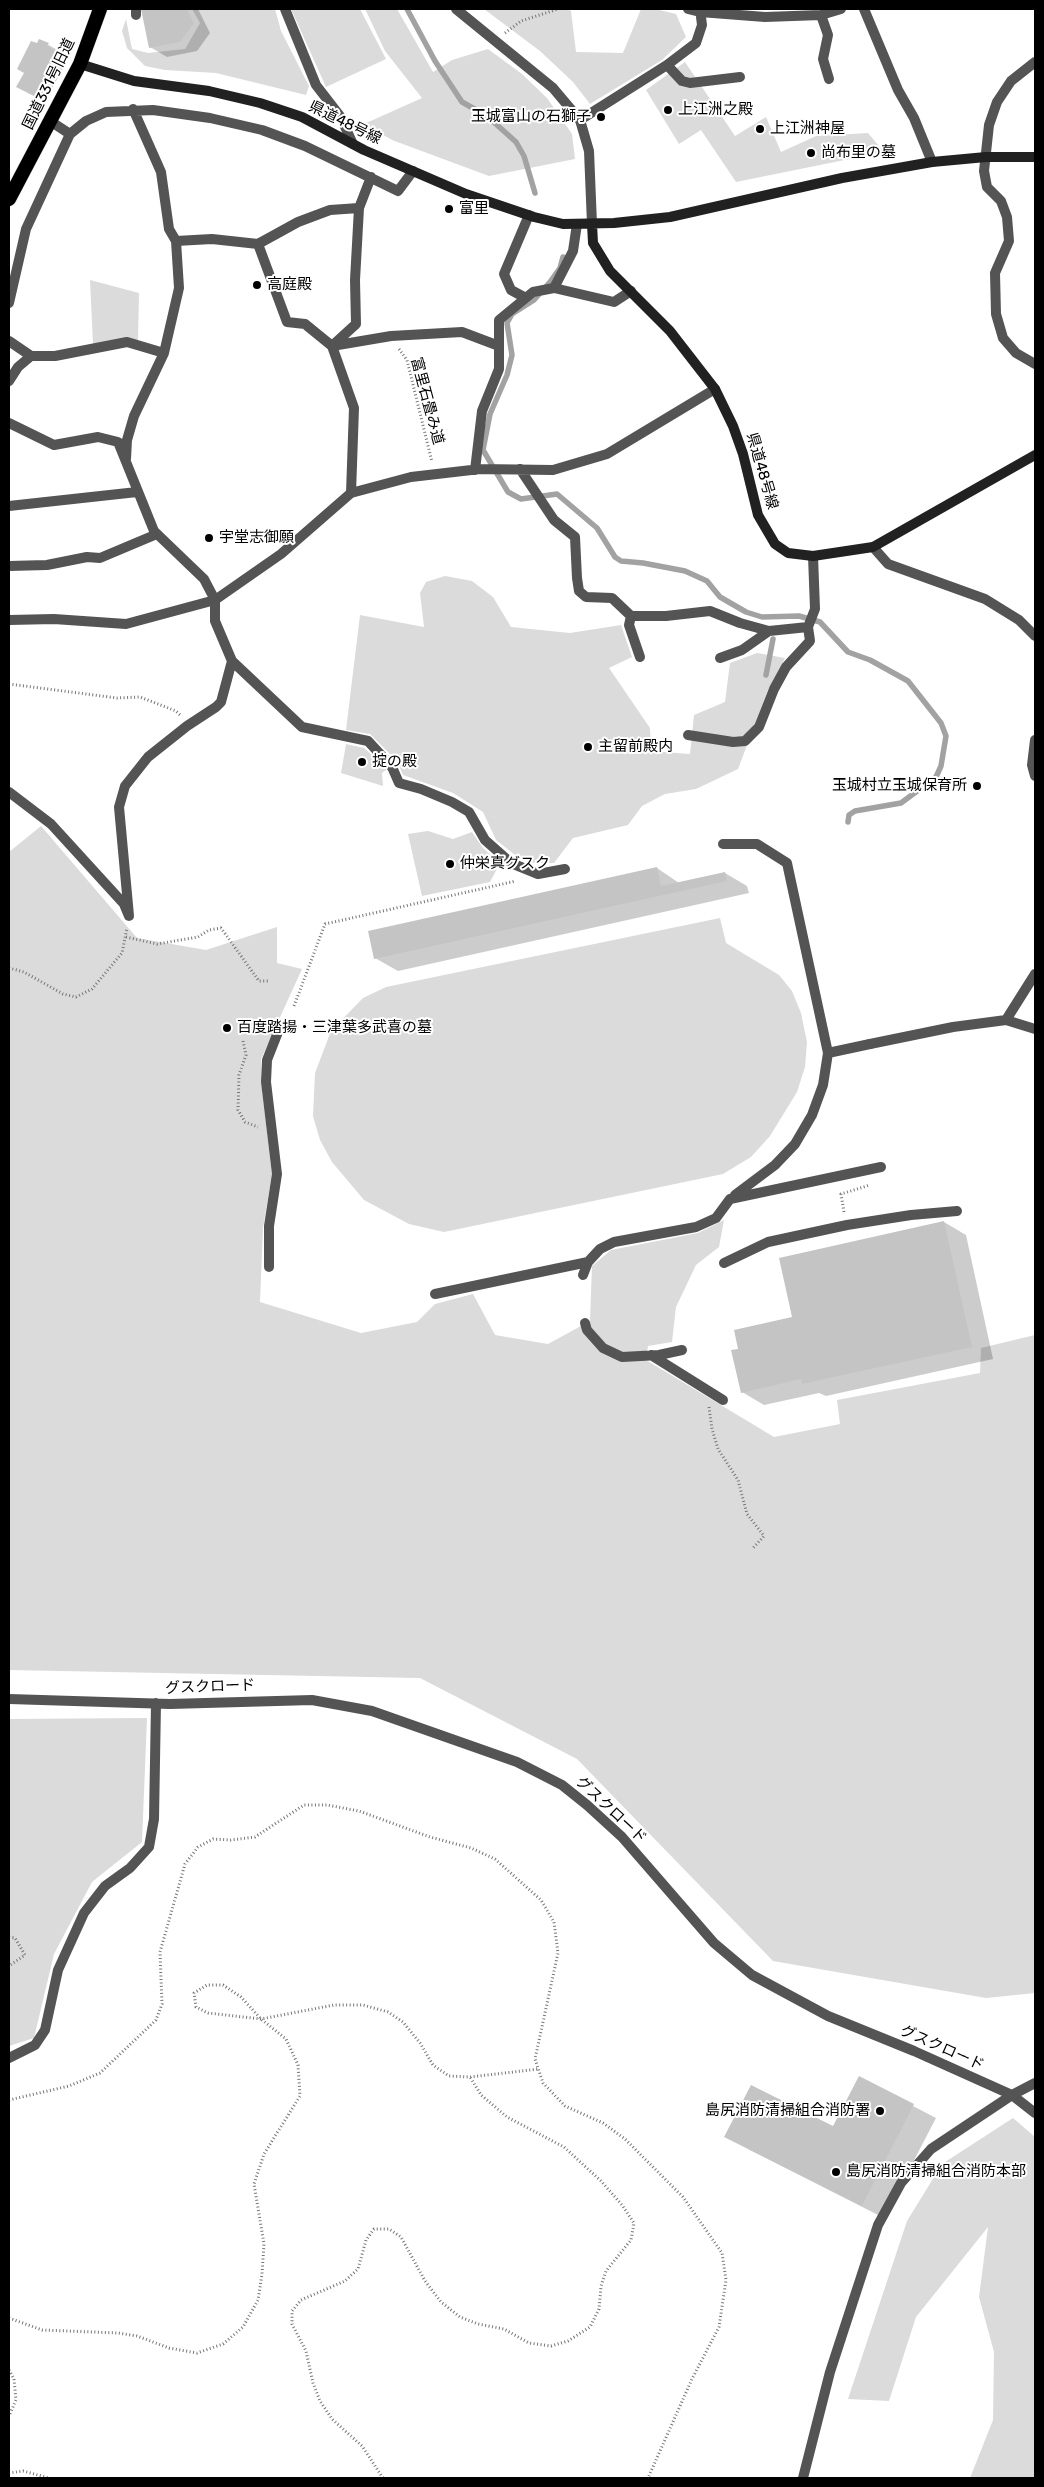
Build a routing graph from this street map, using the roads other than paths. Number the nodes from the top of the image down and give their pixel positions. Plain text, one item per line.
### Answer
1 (100, 9) edge
2 (285, 9) edge
3 (456, 9) edge
4 (688, 9) edge
5 (841, 9) edge
6 (864, 9) edge
7 (700, 10) edge
8 (821, 15) junction
9 (1035, 62) edge
10 (80, 64) junction
11 (667, 65) junction
12 (740, 78) dead end
13 (829, 79) dead end
14 (133, 109) junction
15 (580, 120) junction
16 (50, 121) junction
17 (70, 134) junction
18 (353, 144) junction
19 (986, 157) junction
20 (1035, 157) edge
21 (932, 162) junction
22 (413, 171) junction
23 (370, 177) junction
24 (9, 199) edge
25 (359, 208) junction
26 (529, 215) junction
27 (577, 224) junction
28 (592, 224) junction
29 (176, 241) junction
30 (258, 244) junction
31 (554, 288) junction
32 (631, 292) junction
33 (529, 294) junction
34 (9, 303) edge
35 (9, 341) edge
36 (332, 346) junction
37 (499, 346) junction
38 (164, 353) junction
39 (30, 356) junction
40 (1035, 364) edge
41 (9, 381) edge
42 (715, 389) junction
43 (9, 423) edge
44 (1035, 455) edge
45 (126, 463) junction
46 (478, 469) junction
47 (520, 470) junction
48 (137, 492) junction
49 (351, 493) junction
50 (9, 506) edge
51 (157, 534) junction
52 (873, 547) junction
53 (813, 556) junction
54 (9, 566) edge
55 (215, 600) junction
56 (631, 616) junction
57 (9, 620) edge
58 (808, 626) junction
59 (769, 631) junction
60 (1035, 636) edge
61 (640, 657) dead end
62 (720, 658) dead end
63 (232, 661) junction
64 (688, 735) dead end
65 (1035, 740) edge
66 (1035, 776) edge
67 (9, 792) edge
68 (723, 844) dead end
69 (565, 868) dead end
70 (1035, 974) edge
71 (1006, 1020) junction
72 (280, 1028) dead end
73 (1035, 1028) edge
74 (828, 1054) junction
75 (881, 1167) road end
76 (730, 1199) junction
77 (957, 1211) dead end
78 (588, 1262) junction
79 (724, 1263) dead end
80 (269, 1267) dead end
81 (583, 1275) dead end
82 (435, 1294) dead end
83 (584, 1323) dead end
84 (682, 1350) dead end
85 (651, 1356) junction
86 (719, 1398) road end
87 (9, 1700) edge
88 (156, 1703) junction
89 (9, 2058) edge
90 (1035, 2083) edge
91 (1012, 2095) junction
92 (1035, 2113) edge
93 (803, 2478) edge

1 - 10 highway, 国道331号旧道
2 - 18 street
3 - 15 street
4 - 7 street
5 - 8 street
6 - 21 street
7 - 8 street
7 - 11 street
8 - 13 street
9 - 19 street
10 - 16 highway, 国道331号旧道
10 - 18 main road, 県道48号線
11 - 12 street
11 - 15 street
14 - 17 street
14 - 23 street
14 - 29 street
15 - 28 street
16 - 17 street
16 - 24 highway, 国道331号旧道
17 - 34 street
18 - 22 main road, 県道48号線
19 - 20 main road, 県道48号線
19 - 21 main road, 県道48号線
19 - 40 street
21 - 28 main road, 県道48号線
22 - 23 street
22 - 26 main road, 県道48号線
23 - 25 street
25 - 30 street
25 - 36 street
26 - 27 main road, 県道48号線
26 - 33 street
27 - 28 main road, 県道48号線
27 - 31 street
28 - 32 main road, 県道48号線
29 - 30 street
29 - 38 street
30 - 36 street
31 - 32 street
31 - 33 street
32 - 42 main road, 県道48号線
33 - 37 street
35 - 39 street
36 - 37 street
36 - 49 street
37 - 46 street
38 - 39 street
38 - 45 street
39 - 41 street
42 - 47 street
42 - 53 main road, 県道48号線
43 - 45 street
44 - 52 main road, 県道48号線
45 - 48 street
46 - 47 street
46 - 49 street
47 - 56 street
48 - 50 street
48 - 51 street
49 - 55 street
51 - 54 street
51 - 55 street
52 - 53 main road, 県道48号線
52 - 60 street
53 - 58 street
55 - 57 street
55 - 63 street
56 - 59 street
56 - 61 street
58 - 59 street
58 - 64 street
59 - 62 street
63 - 67 street
63 - 69 street
65 - 66 street
68 - 74 street
70 - 71 street
71 - 73 street
71 - 74 street
72 - 80 street
74 - 76 street
75 - 76 street
76 - 78 street
77 - 79 street
78 - 81 street
78 - 82 street
83 - 85 street
84 - 85 street
85 - 86 street
87 - 88 street, グスクロード
88 - 89 street
88 - 91 street, グスクロード
90 - 91 street
91 - 92 street, グスクロード
91 - 93 street

